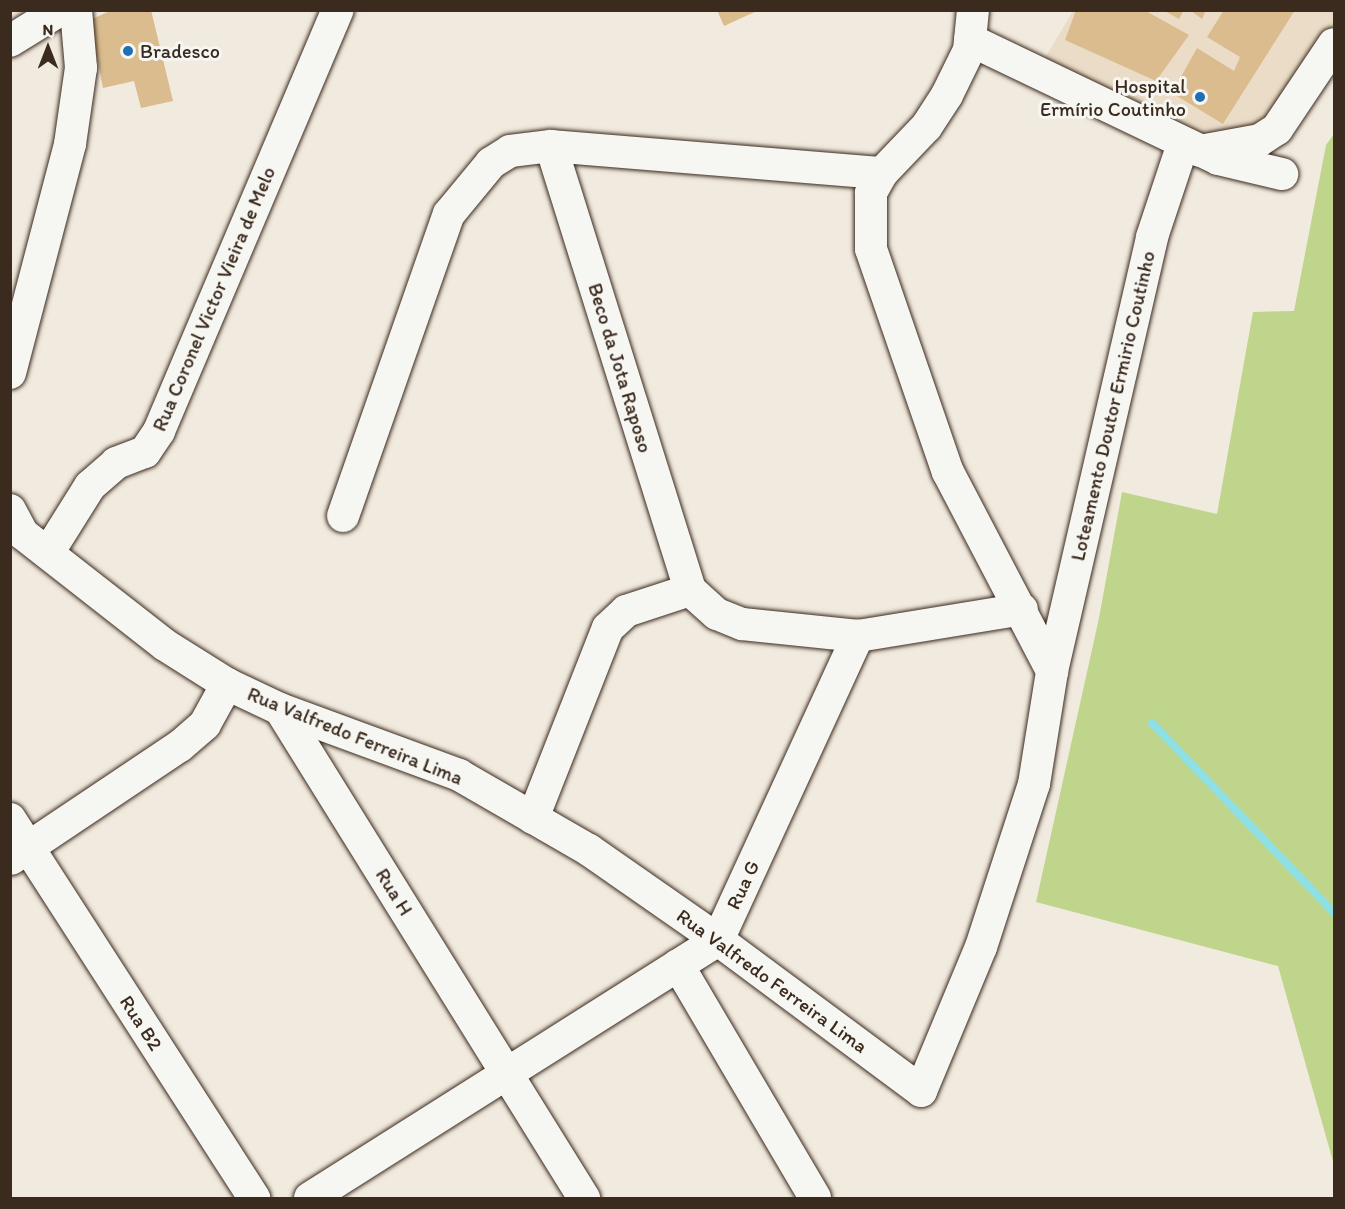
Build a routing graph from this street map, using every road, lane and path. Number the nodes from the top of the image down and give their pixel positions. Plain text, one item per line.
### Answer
1 (60, 10) edge
2 (76, 10) edge
3 (338, 10) edge
4 (972, 25) edge
5 (10, 41) edge
6 (1335, 44) edge
7 (551, 146) junction
8 (1192, 147) junction
9 (882, 173) junction
10 (1282, 174) dead end
11 (10, 373) edge
12 (10, 510) edge
13 (343, 516) dead end
14 (48, 553) junction
15 (690, 590) junction
16 (1022, 609) junction
17 (858, 636) junction
18 (1052, 671) junction
19 (227, 684) junction
20 (280, 709) junction
21 (533, 818) junction
22 (10, 819) edge
23 (20, 854) edge
24 (718, 940) junction
25 (678, 965) junction
26 (508, 1076) junction
27 (921, 1091) joint
28 (254, 1198) edge
29 (310, 1198) edge
30 (584, 1198) edge
31 (814, 1198) edge

1 - 5 street
2 - 11 street
3 - 14 street, Rua Coronel Victor Vieira de Melo
4 - 8 street
4 - 9 street
6 - 8 street
7 - 9 street
7 - 13 street
7 - 15 street, Beco da Jota Raposo
8 - 10 street
8 - 18 street, Loteamento Doutor Ermirio Coutinho
9 - 16 street
12 - 14 street, Rua Valfredo Ferreira Lima
14 - 19 street, Rua Valfredo Ferreira Lima
15 - 17 street
15 - 21 street
16 - 17 street
16 - 18 street
17 - 24 street, Rua G
18 - 27 street, Loteamento Doutor Ermirio Coutinho
19 - 20 street, Rua Valfredo Ferreira Lima
19 - 23 street
20 - 21 street, Rua Valfredo Ferreira Lima
20 - 26 street, Rua H
21 - 24 street, Rua Valfredo Ferreira Lima
22 - 23 street, Rua B2
23 - 28 street, Rua B2
24 - 25 street
24 - 27 street, Rua Valfredo Ferreira Lima
25 - 26 street
25 - 31 street
26 - 29 street
26 - 30 street

